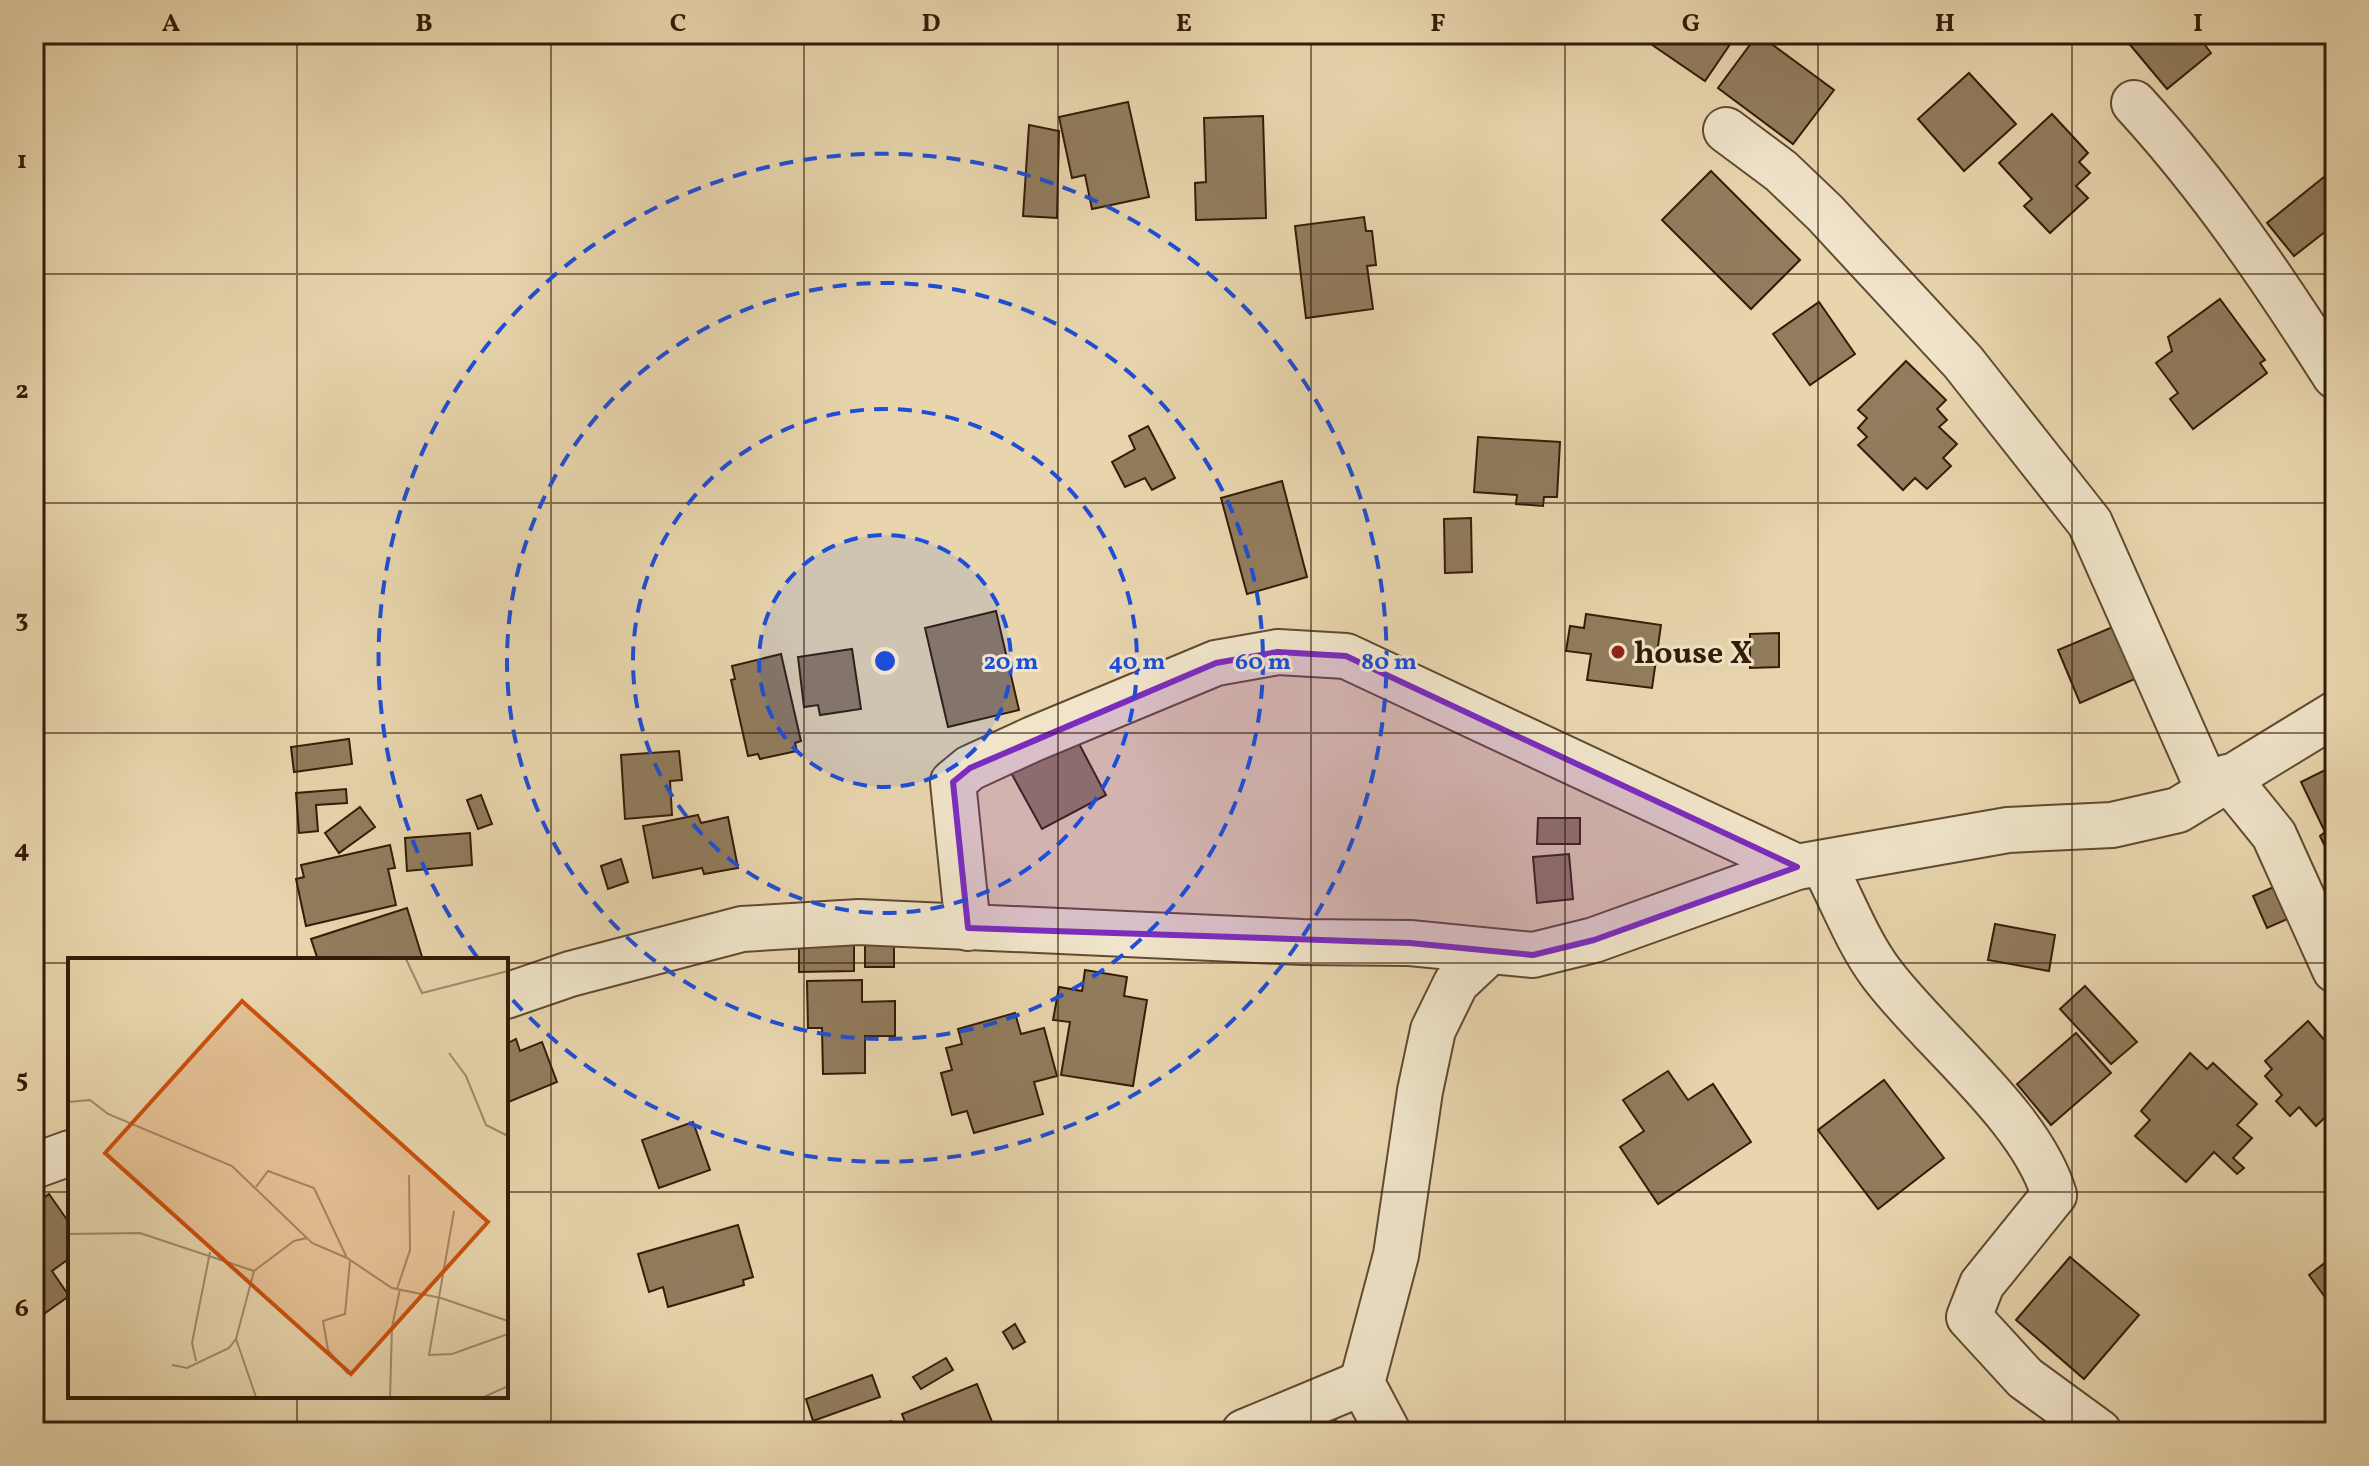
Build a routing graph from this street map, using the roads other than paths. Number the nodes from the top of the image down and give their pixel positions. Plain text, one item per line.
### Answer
1 (2134, 103) dead end
2 (1726, 130) dead end
3 (2335, 376) edge
4 (2335, 714) edge
5 (2218, 783) junction
6 (1810, 866) junction
7 (968, 928) junction
8 (1489, 952) junction
9 (2335, 970) edge
10 (508, 995) edge
11 (68, 1154) edge
12 (34, 1166) edge
13 (1362, 1383) junction
14 (1244, 1432) edge
15 (1388, 1432) edge
16 (2099, 1432) edge

1 - 3 street
2 - 5 street
4 - 5 street
5 - 6 street
5 - 9 street
6 - 7 street
6 - 8 street
6 - 16 street
7 - 8 street
7 - 10 street
8 - 13 street
11 - 12 street
13 - 14 street
13 - 15 street

